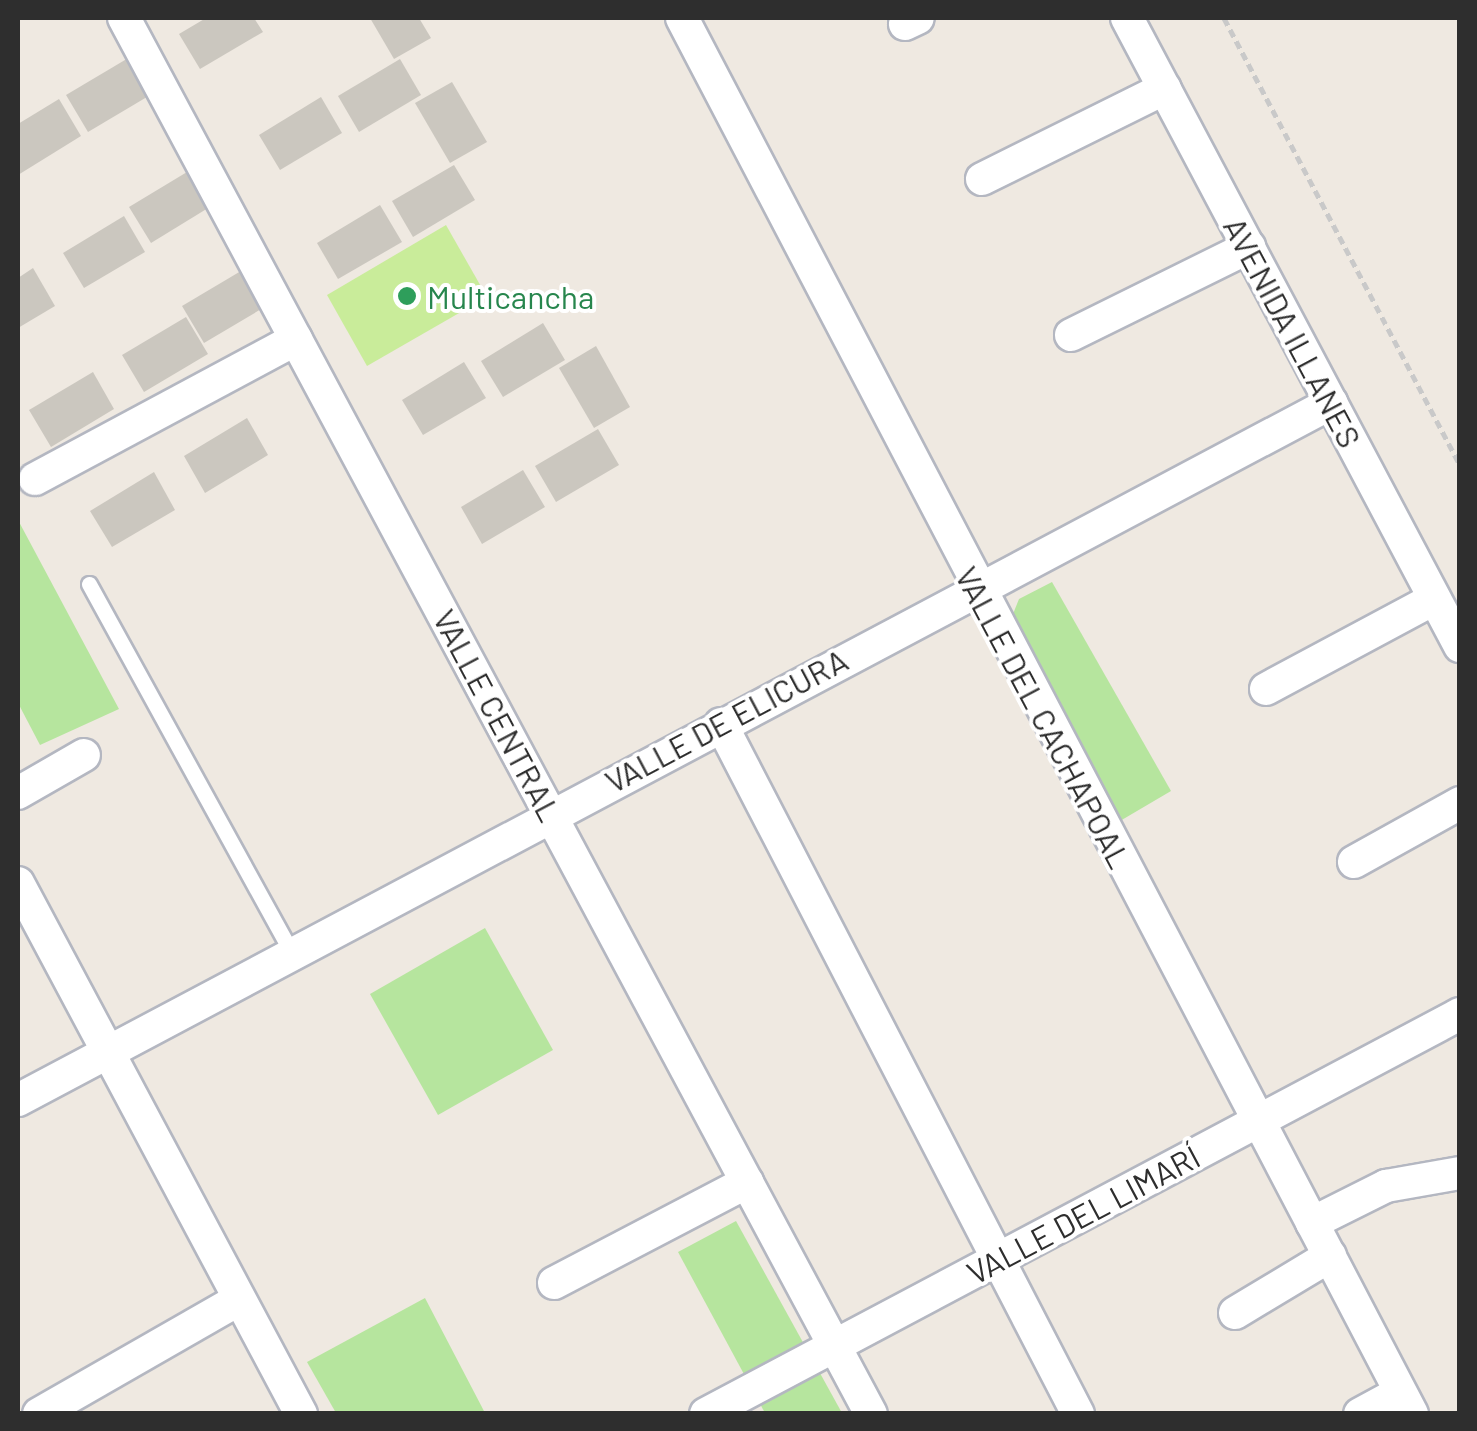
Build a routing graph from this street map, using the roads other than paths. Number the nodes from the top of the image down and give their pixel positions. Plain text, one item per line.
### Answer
1 (124, 18) edge
2 (682, 18) edge
3 (1127, 18) edge
4 (1165, 88) junction
5 (982, 179) dead end
6 (1248, 247) junction
7 (1071, 335) dead end
8 (296, 338) junction
9 (1330, 402) junction
10 (34, 479) dead end
11 (89, 584) dead end
12 (974, 590) junction
13 (1434, 599) junction
14 (1460, 646) edge
15 (1266, 689) dead end
16 (721, 724) junction
17 (84, 756) dead end
18 (18, 793) edge
19 (1460, 803) edge
20 (550, 812) junction
21 (1354, 862) dead end
22 (18, 883) edge
23 (292, 953) junction
24 (1460, 1014) edge
25 (108, 1051) junction
26 (18, 1100) edge
27 (1261, 1122) junction
28 (1460, 1174) edge
29 (747, 1182) junction
30 (1312, 1223) junction
31 (1330, 1256) junction
32 (994, 1260) junction
33 (554, 1283) dead end
34 (238, 1300) junction
35 (1235, 1312) dead end
36 (834, 1344) junction
37 (1406, 1403) edge
38 (39, 1414) edge
39 (300, 1414) edge
40 (706, 1414) edge
41 (871, 1414) edge
42 (1078, 1414) edge
43 (1360, 1414) edge

1 - 8 street, VALLE CENTRAL
2 - 12 street, VALLE DEL CACHAPOAL
3 - 4 street, AVENIDA ILLANES
4 - 5 street
4 - 6 street, AVENIDA ILLANES
6 - 7 street
6 - 9 street, AVENIDA ILLANES
8 - 10 street
8 - 20 street, VALLE CENTRAL
9 - 12 street, VALLE DE ELICURA
9 - 13 street, AVENIDA ILLANES
11 - 23 lane
12 - 16 street, VALLE DE ELICURA
12 - 27 street, VALLE DEL CACHAPOAL
13 - 14 street, AVENIDA ILLANES
13 - 15 street
16 - 20 street, VALLE DE ELICURA
16 - 32 street
17 - 18 street
19 - 21 street
20 - 23 street, VALLE DE ELICURA
20 - 29 street, VALLE CENTRAL
22 - 25 street
23 - 25 street, VALLE DE ELICURA
24 - 27 street, VALLE DEL LIMARÍ
25 - 26 street, VALLE DE ELICURA
25 - 34 street
27 - 30 street, VALLE DEL CACHAPOAL
27 - 32 street, VALLE DEL LIMARÍ
28 - 30 street
29 - 33 street
29 - 36 street, VALLE CENTRAL
30 - 31 street, VALLE DEL CACHAPOAL
31 - 35 street
31 - 37 street, VALLE DEL CACHAPOAL
32 - 36 street, VALLE DEL LIMARÍ
32 - 42 street
34 - 38 street
34 - 39 street
36 - 40 street, VALLE DEL LIMARÍ
36 - 41 street, VALLE CENTRAL
37 - 43 street

